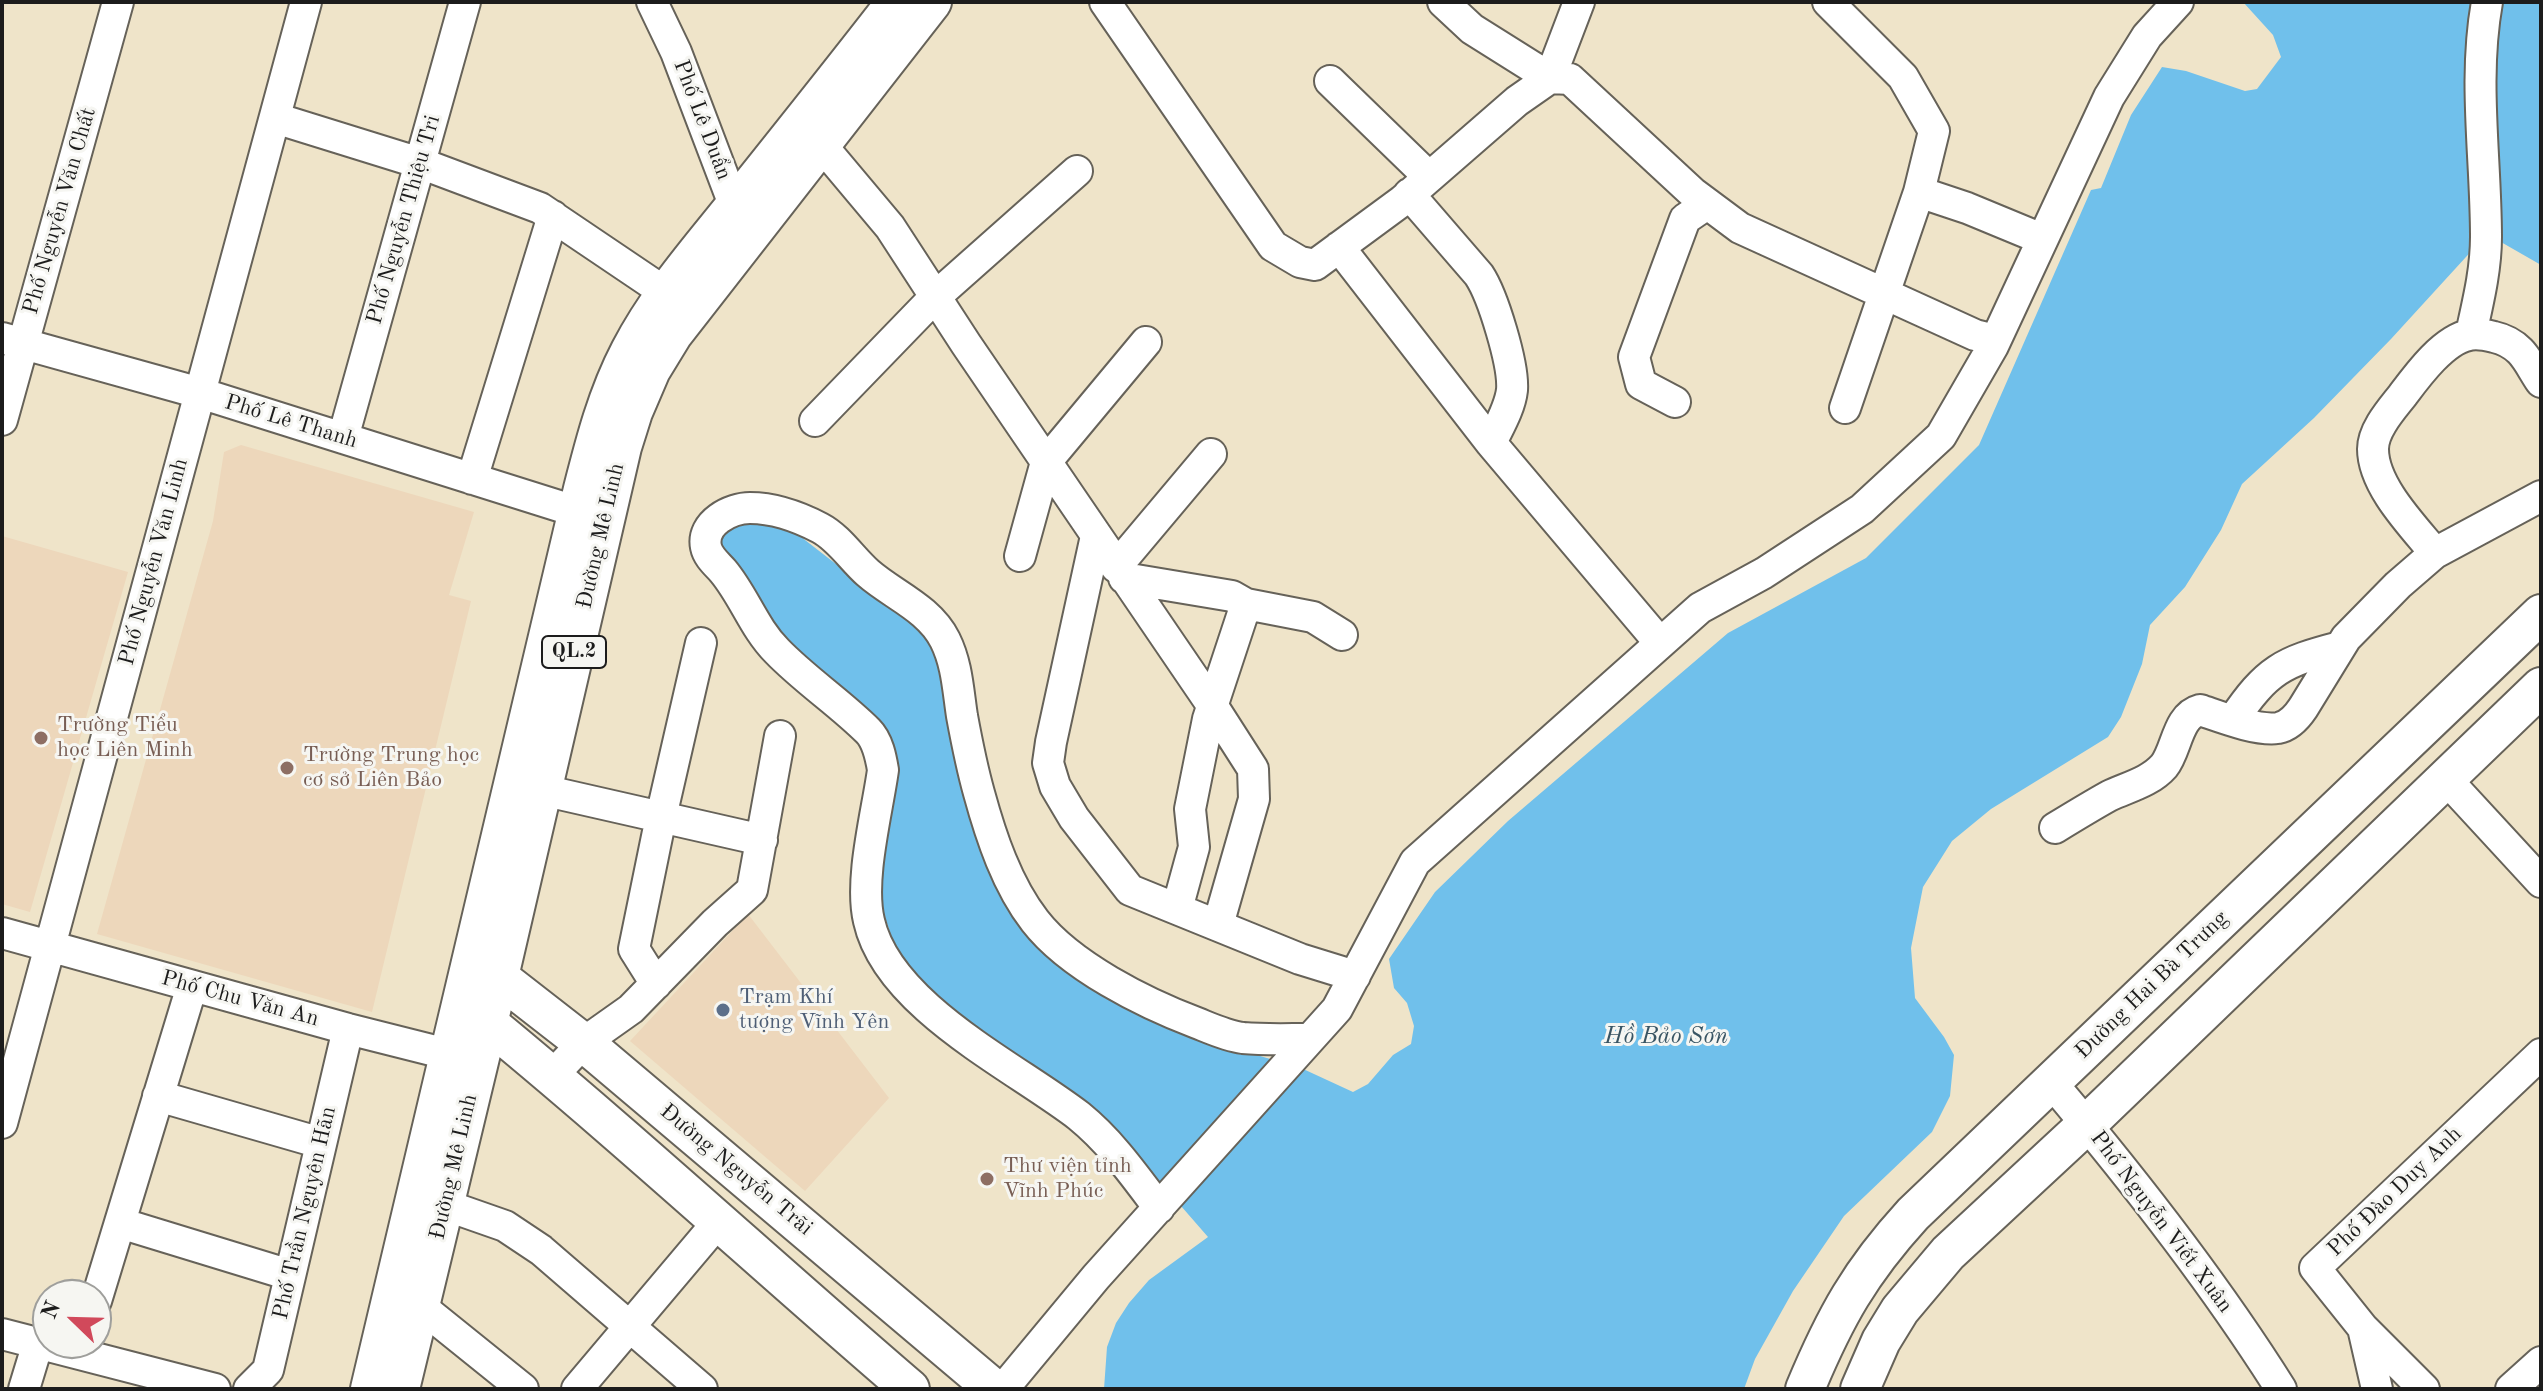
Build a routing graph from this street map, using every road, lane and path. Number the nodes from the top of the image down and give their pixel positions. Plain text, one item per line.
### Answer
1 (118, 2) edge
2 (306, 2) edge
3 (465, 2) edge
4 (652, 2) edge
5 (896, 2) edge
6 (932, 2) edge
7 (1105, 2) edge
8 (1443, 2) edge
9 (1579, 2) edge
10 (1828, 2) edge
11 (2178, 2) edge
12 (2487, 2) edge
13 (1550, 78) junction
14 (1330, 81) dead end
15 (275, 118) junction
16 (822, 146) junction
17 (420, 163) junction
18 (1077, 171) dead end
19 (1419, 186) junction
20 (1919, 192) junction
21 (1707, 204) junction
22 (553, 216) junction
23 (741, 223) junction
24 (2042, 239) junction
25 (1339, 247) junction
26 (666, 293) junction
27 (1883, 293) junction
28 (935, 297) junction
29 (2471, 334) junction
30 (1995, 340) junction
31 (12, 341) edge
32 (1146, 342) dead end
33 (2541, 382) edge
34 (200, 393) junction
35 (1675, 402) dead end
36 (1845, 408) dead end
37 (2, 420) edge
38 (815, 421) dead end
39 (343, 438) junction
40 (1491, 443) junction
41 (1211, 454) dead end
42 (1046, 462) junction
43 (472, 479) junction
44 (2541, 496) edge
45 (578, 512) junction
46 (1096, 536) junction
47 (2435, 553) junction
48 (1020, 556) dead end
49 (1120, 572) junction
50 (1246, 604) junction
51 (2541, 614) edge
52 (1342, 635) dead end
53 (701, 643) dead end
54 (1660, 643) junction
55 (2340, 647) junction
56 (2541, 687) edge
57 (1212, 705) junction
58 (2233, 720) junction
59 (780, 736) dead end
60 (2446, 779) junction
61 (542, 790) junction
62 (661, 817) junction
63 (2055, 828) dead end
64 (762, 840) junction
65 (2541, 882) edge
66 (1177, 909) junction
67 (1218, 925) junction
68 (2, 933) edge
69 (50, 946) junction
70 (486, 967) junction
71 (1355, 976) junction
72 (656, 984) junction
73 (192, 986) junction
74 (475, 1013) junction
75 (348, 1029) junction
76 (583, 1043) junction
77 (1306, 1044) junction
78 (2541, 1054) edge
79 (464, 1058) junction
80 (552, 1076) junction
81 (2051, 1082) junction
82 (158, 1096) junction
83 (2, 1123) edge
84 (2087, 1124) junction
85 (321, 1143) junction
86 (1162, 1204) junction
87 (445, 1205) junction
88 (718, 1222) junction
89 (120, 1223) junction
90 (290, 1275) junction
91 (103, 1279) edge
92 (420, 1306) junction
93 (629, 1328) junction
94 (2363, 1328) junction
95 (2, 1334) edge
96 (32, 1342) edge
97 (33, 1359) edge
98 (103, 1359) edge
99 (2541, 1362) edge
100 (2274, 1378) edge
101 (143, 1380) edge
102 (1866, 1385) edge
103 (24, 1389) edge
104 (215, 1389) edge
105 (249, 1389) edge
106 (370, 1389) edge
107 (400, 1389) edge
108 (523, 1389) edge
109 (577, 1389) edge
110 (702, 1389) edge
111 (910, 1389) edge
112 (994, 1389) edge
113 (1003, 1389) edge
114 (1805, 1389) edge
115 (2377, 1389) edge
116 (2424, 1389) edge
117 (2511, 1389) edge

1 - 31 street, Phố Nguyễn Văn Chất
2 - 15 street, Phố Nguyễn Văn Linh
3 - 17 street, Phố Nguyễn Thiệu Tri
4 - 23 street, Phố Lê Duẩn
5 - 23 main road, Đường Mê Linh / QL.2
6 - 16 main road, Đường Mê Linh / QL.2
7 - 25 street
8 - 13 street
9 - 13 street
10 - 20 street
11 - 24 street
12 - 29 street
13 - 19 street
13 - 21 street
14 - 19 street
15 - 17 street
15 - 34 street, Phố Nguyễn Văn Linh
16 - 23 main road, Đường Mê Linh / QL.2
16 - 28 street
17 - 22 street
17 - 39 street, Phố Nguyễn Thiệu Tri
18 - 28 street
19 - 25 street
19 - 40 street
20 - 24 street
20 - 27 street
21 - 27 street
21 - 35 street
22 - 26 street
22 - 43 street
23 - 26 main road, Đường Mê Linh / QL.2
23 - 61 main road, Đường Mê Linh / QL.2
24 - 30 street
25 - 40 street
26 - 45 main road, Đường Mê Linh / QL.2
27 - 30 street
27 - 36 street
28 - 38 street
28 - 42 street
29 - 33 street
29 - 47 street
30 - 54 street
31 - 34 street, Phố Lê Thanh
31 - 37 street, Phố Nguyễn Văn Chất
32 - 42 street
34 - 39 street, Phố Lê Thanh
34 - 69 street, Phố Nguyễn Văn Linh
39 - 43 street, Phố Lê Thanh
40 - 54 street
41 - 49 street
42 - 46 street
42 - 48 street
43 - 45 street, Phố Lê Thanh
44 - 47 street
45 - 70 main road, Đường Mê Linh / QL.2
46 - 49 street
46 - 66 street
47 - 55 street
49 - 50 street
49 - 57 street
50 - 52 street
50 - 57 street
51 - 81 main road, Đường Hai Bà Trưng
53 - 62 street
54 - 71 street
55 - 58 street
55 - 58 street
56 - 60 main road
57 - 66 street
57 - 67 street
58 - 63 street
59 - 64 street
60 - 65 street
60 - 84 main road
61 - 62 street
61 - 70 main road, Đường Mê Linh / QL.2
62 - 64 street
62 - 72 street
64 - 72 street
66 - 67 street
67 - 71 street
68 - 69 street, Phố Chu Văn An
69 - 73 street, Phố Chu Văn An
69 - 83 street, Phố Nguyễn Văn Linh
70 - 74 main road, Đường Mê Linh / QL.2
70 - 76 main road, Đường Nguyễn Trãi
71 - 77 street
72 - 76 street
73 - 75 street, Phố Chu Văn An
73 - 82 street
74 - 79 main road, Đường Mê Linh / QL.2
74 - 80 main road
75 - 79 street, Phố Chu Văn An
75 - 85 street, Phố Trần Nguyên Hãn
76 - 80 street
76 - 112 main road, Đường Nguyễn Trãi
77 - 86 street
77 - 86 street
78 - 94 street, Phố Đào Duy Anh
79 - 87 main road, Đường Mê Linh / QL.2
79 - 106 main road, Đường Mê Linh / QL.2
80 - 88 main road
81 - 84 street, Phố Nguyễn Viết Xuân
81 - 114 main road, Đường Hai Bà Trưng
82 - 85 street
82 - 89 street
84 - 100 street, Phố Nguyễn Viết Xuân
84 - 102 main road
85 - 90 street, Phố Trần Nguyên Hãn
86 - 113 street
87 - 92 main road, Đường Mê Linh / QL.2
87 - 93 street
88 - 93 street
88 - 111 main road
89 - 90 street
89 - 91 street
90 - 105 street, Phố Trần Nguyên Hãn
92 - 107 main road, Đường Mê Linh / QL.2
92 - 108 street
93 - 109 street
93 - 110 street
94 - 115 street, Phố Đào Duy Anh
94 - 116 street
95 - 96 street
97 - 103 street
98 - 101 street
99 - 117 street
101 - 104 street

